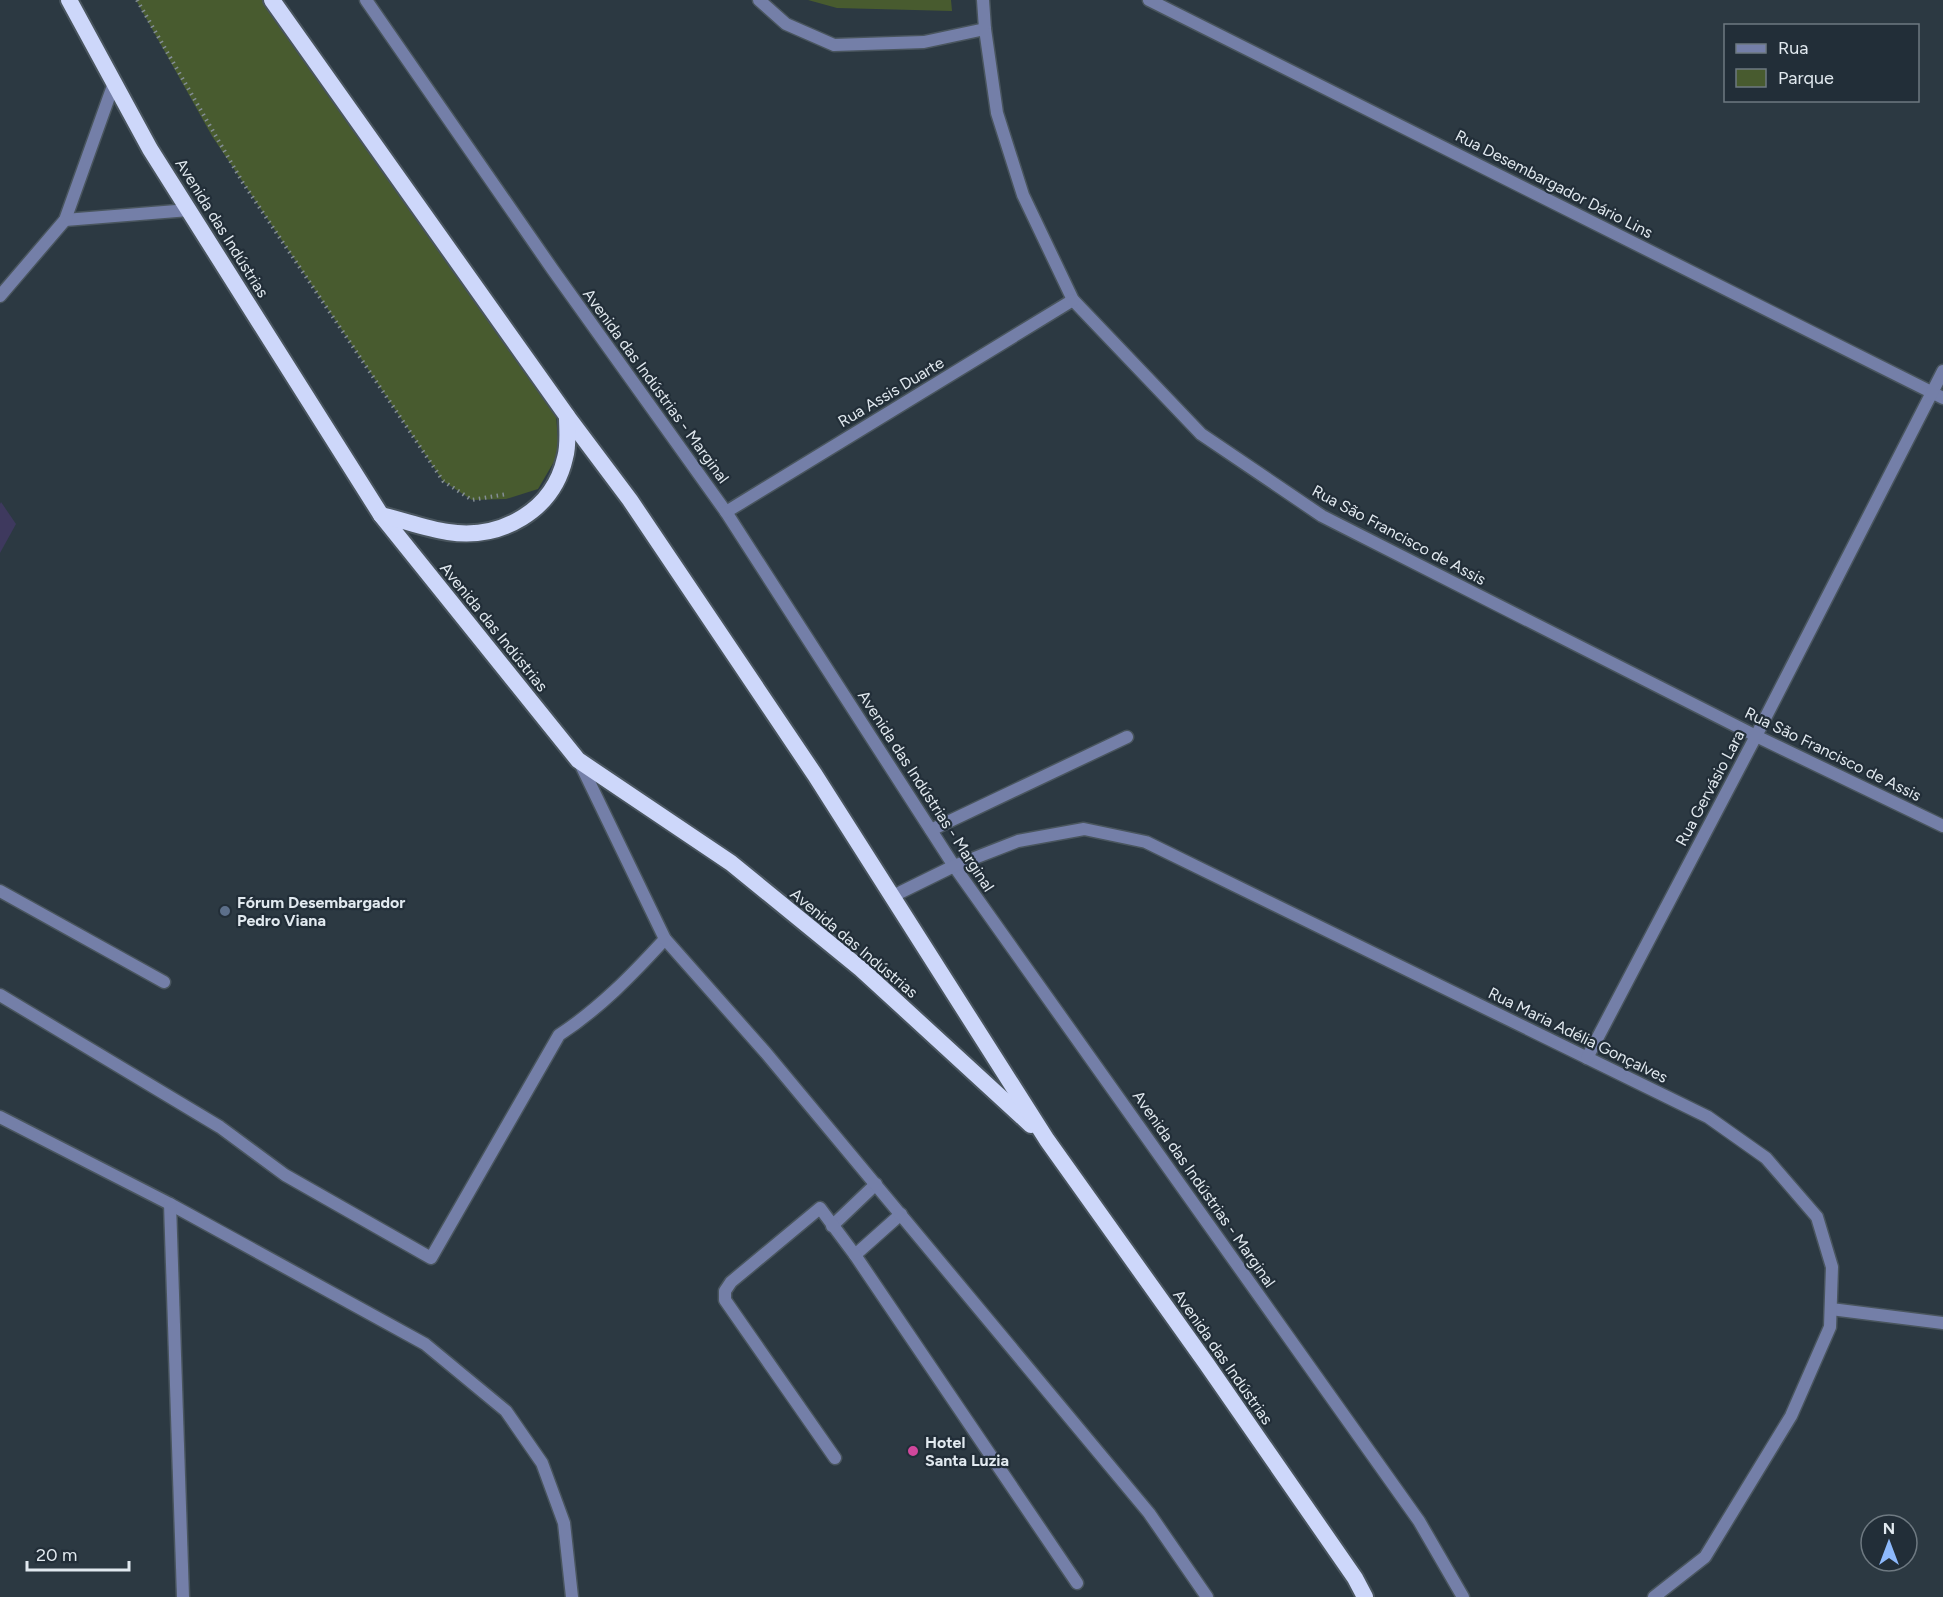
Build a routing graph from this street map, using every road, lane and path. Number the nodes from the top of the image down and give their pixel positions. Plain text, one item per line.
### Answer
1 (69, 0) edge
2 (137, 0) edge
3 (272, 0) edge
4 (366, 0) edge
5 (759, 0) edge
6 (983, 0) edge
7 (1149, 0) edge
8 (985, 29) junction
9 (114, 83) junction
10 (189, 210) junction
11 (65, 220) junction
12 (0, 296) edge
13 (1073, 300) junction
14 (1943, 371) edge
15 (1937, 395) edge
16 (567, 416) junction
17 (516, 493) dead end
18 (726, 512) junction
19 (381, 514) junction
20 (1756, 736) junction
21 (1127, 737) dead end
22 (578, 760) junction
23 (1943, 826) edge
24 (931, 830) junction
25 (954, 866) junction
26 (0, 891) edge
27 (892, 896) junction
28 (664, 939) junction
29 (164, 982) dead end
30 (0, 995) edge
31 (1587, 1058) junction
32 (0, 1117) edge
33 (1047, 1140) junction
34 (876, 1184) junction
35 (170, 1204) junction
36 (901, 1214) junction
37 (832, 1226) junction
38 (855, 1256) junction
39 (1831, 1310) junction
40 (1943, 1323) edge
41 (835, 1458) dead end
42 (1077, 1583) dead end
43 (183, 1597) edge
44 (572, 1597) edge
45 (1207, 1597) edge
46 (1365, 1597) edge
47 (1463, 1597) edge
48 (1654, 1597) edge

1 - 9 highway, Avenida das Indústrias
2 - 17 path
3 - 16 highway, Avenida das Indústrias
4 - 18 street, Avenida das Indústrias - Marginal
5 - 8 street
6 - 8 street, Rua São Francisco de Assis
7 - 15 street, Rua Desembargador Dário Lins
8 - 13 street, Rua São Francisco de Assis
9 - 10 highway, Avenida das Indústrias
9 - 11 street
10 - 11 street
10 - 19 highway, Avenida das Indústrias
11 - 12 street
13 - 18 street, Rua Assis Duarte
13 - 20 street, Rua São Francisco de Assis
14 - 15 street, Rua Gervásio Lara
15 - 20 street, Rua Gervásio Lara
16 - 19 highway
16 - 27 highway, Avenida das Indústrias
18 - 24 street, Avenida das Indústrias - Marginal
19 - 22 highway, Avenida das Indústrias
20 - 23 street, Rua São Francisco de Assis
20 - 31 street, Rua Gervásio Lara
21 - 24 street
22 - 28 street
22 - 33 highway, Avenida das Indústrias
24 - 25 street, Avenida das Indústrias - Marginal
25 - 27 street, Rua Maria Adélia Gonçalves
25 - 31 street, Rua Maria Adélia Gonçalves
25 - 47 street, Avenida das Indústrias - Marginal
26 - 29 street
27 - 33 highway, Avenida das Indústrias
28 - 30 street
28 - 34 street
31 - 39 street, Rua Maria Adélia Gonçalves
32 - 35 street
33 - 46 highway, Avenida das Indústrias
34 - 36 street
34 - 37 street
35 - 43 street
35 - 44 street
36 - 38 street
36 - 45 street
37 - 38 street
37 - 41 street
38 - 42 street
39 - 40 street
39 - 48 street, Rua Maria Adélia Gonçalves

